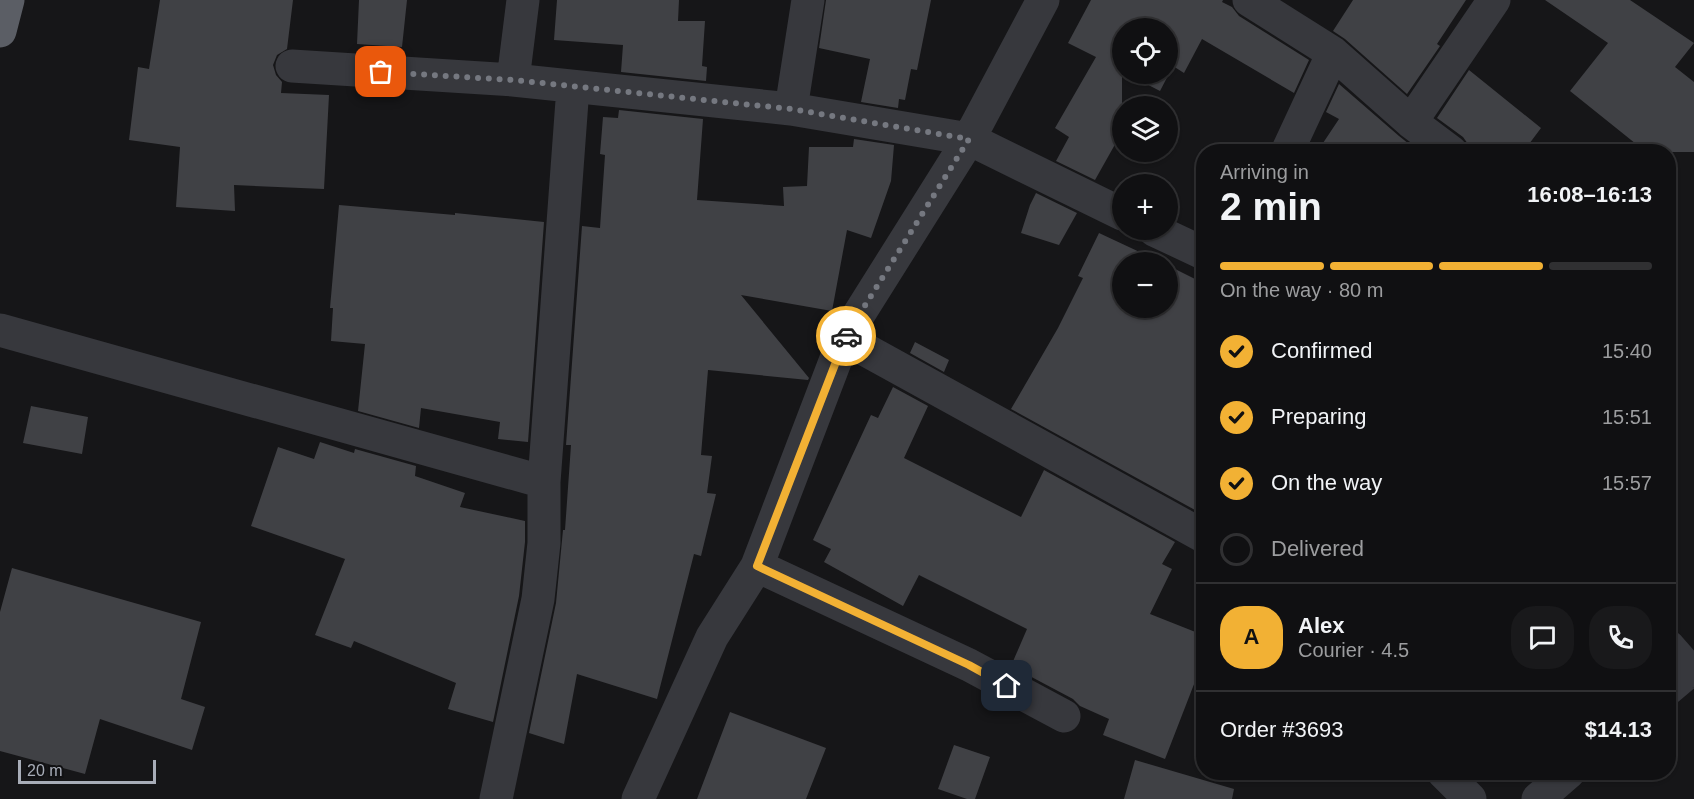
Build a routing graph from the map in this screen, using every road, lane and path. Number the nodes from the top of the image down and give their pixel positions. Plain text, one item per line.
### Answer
1 (8, 0) edge
2 (523, 0) edge
3 (808, 0) edge
4 (1043, 0) edge
5 (1249, 0) edge
6 (1494, 0) edge
7 (0, 31) edge
8 (1333, 53) junction
9 (292, 66) dead end
10 (513, 80) junction
11 (573, 87) junction
12 (791, 109) junction
13 (1412, 122) junction
14 (969, 139) junction
15 (1291, 144) edge
16 (1441, 144) edge
17 (1112, 209) edge
18 (1175, 240) edge
19 (1196, 250) edge
20 (0, 330) edge
21 (844, 338) junction
22 (544, 482) junction
23 (1196, 529) edge
24 (757, 566) junction
25 (1676, 661) edge
26 (1684, 676) edge
27 (1064, 716) dead end
28 (1451, 780) edge
29 (1560, 780) edge
30 (496, 799) edge
31 (638, 799) edge
32 (1470, 799) edge
33 (1538, 799) edge

1 - 7 highway
2 - 10 street
3 - 12 street
4 - 14 street
5 - 8 street
6 - 13 street
8 - 13 street
8 - 15 street
9 - 10 street
10 - 11 street
11 - 12 street
11 - 22 street
12 - 14 street
13 - 16 street
14 - 17 street
14 - 21 street
18 - 19 street
20 - 22 street
21 - 23 street
21 - 24 street
22 - 30 street
24 - 27 street
24 - 31 street
25 - 26 street
28 - 32 street
29 - 33 street

